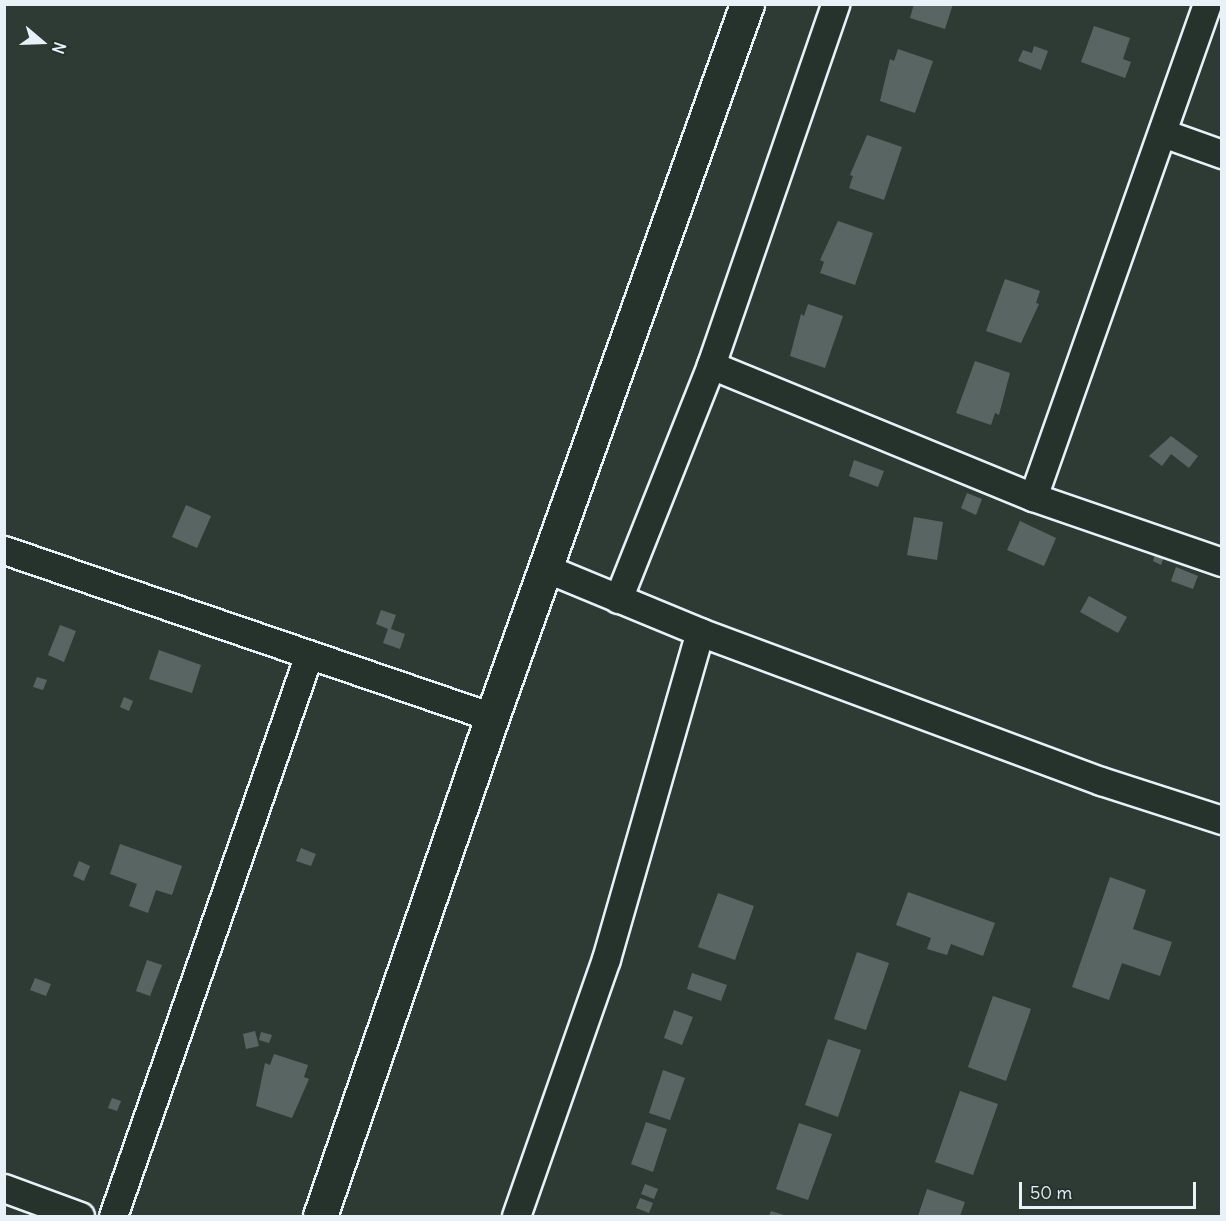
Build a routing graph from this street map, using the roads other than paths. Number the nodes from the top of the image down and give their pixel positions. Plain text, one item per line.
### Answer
1 (747, 4) edge
2 (834, 4) edge
3 (1207, 4) edge
4 (1163, 133) junction
5 (1221, 154) edge
6 (711, 365) junction
7 (1033, 497) junction
8 (4, 550) edge
9 (1221, 562) edge
10 (545, 568) junction
11 (618, 599) junction
12 (700, 632) junction
13 (309, 654) junction
14 (492, 717) junction
15 (1221, 820) edge
16 (4, 1188) edge
17 (80, 1216) edge
18 (113, 1216) edge
19 (320, 1216) edge
20 (516, 1216) edge

1 - 10 street
2 - 6 street
3 - 4 street
4 - 5 street
4 - 7 street
6 - 7 street
6 - 11 street
7 - 9 street
8 - 13 street
10 - 11 street
10 - 14 street
11 - 12 street
12 - 15 street
12 - 20 street
13 - 14 street
13 - 18 street
14 - 19 street
16 - 17 street

